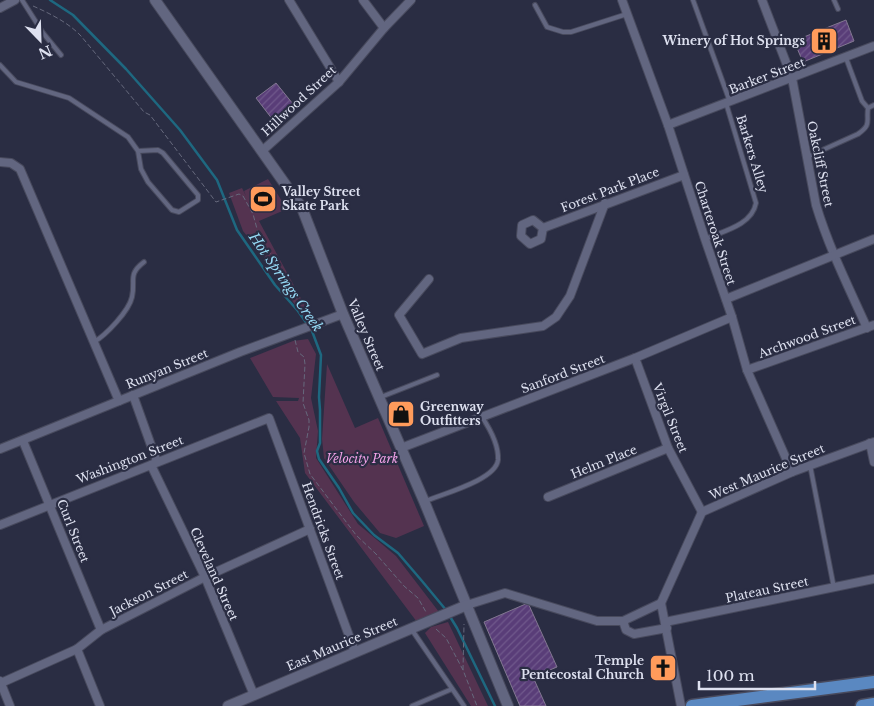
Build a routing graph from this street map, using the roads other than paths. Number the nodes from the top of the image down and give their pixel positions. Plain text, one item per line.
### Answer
1 (15, 0) edge
2 (22, 0) edge
3 (155, 0) edge
4 (289, 0) edge
5 (363, 0) edge
6 (411, 0) edge
7 (622, 0) edge
8 (693, 0) edge
9 (762, 0) edge
10 (834, 0) edge
11 (535, 5) dead end
12 (0, 8) edge
13 (838, 9) dead end
14 (627, 14) junction
15 (384, 28) junction
16 (874, 46) edge
17 (62, 55) dead end
18 (845, 57) junction
19 (0, 65) edge
20 (792, 78) junction
21 (339, 82) junction
22 (728, 103) junction
23 (874, 105) edge
24 (868, 108) junction
25 (668, 125) junction
26 (138, 151) junction
27 (262, 151) junction
28 (807, 157) junction
29 (0, 162) edge
30 (684, 174) junction
31 (605, 203) junction
32 (543, 228) dead end
33 (874, 239) edge
34 (704, 240) junction
35 (834, 255) junction
36 (144, 262) dead end
37 (429, 279) dead end
38 (726, 299) junction
39 (343, 314) junction
40 (732, 317) junction
41 (871, 327) edge
42 (94, 342) junction
43 (635, 358) junction
44 (747, 370) junction
45 (437, 375) dead end
46 (133, 395) junction
47 (379, 398) junction
48 (119, 400) junction
49 (482, 416) junction
50 (269, 418) joint
51 (23, 440) junction
52 (872, 442) edge
53 (0, 448) edge
54 (400, 448) junction
55 (668, 448) junction
56 (874, 462) edge
57 (154, 463) junction
58 (810, 465) junction
59 (792, 472) junction
60 (548, 497) dead end
61 (424, 501) junction
62 (50, 504) junction
63 (702, 512) junction
64 (0, 525) edge
65 (310, 529) junction
66 (205, 578) junction
67 (874, 580) edge
68 (834, 588) junction
69 (661, 603) junction
70 (467, 605) junction
71 (623, 621) junction
72 (666, 625) junction
73 (411, 629) junction
74 (101, 630) junction
75 (77, 649) junction
76 (355, 652) junction
77 (1, 682) edge
78 (874, 682) edge
79 (452, 689) junction
80 (254, 695) junction
81 (758, 702) edge
82 (874, 704) edge
83 (10, 706) edge
84 (100, 706) edge
85 (230, 706) edge
86 (412, 706) edge
87 (464, 706) edge
88 (508, 706) edge
89 (681, 706) edge
90 (692, 706) edge
91 (862, 706) edge

1 - 12 street
2 - 17 lane
3 - 27 street, Valley Street
4 - 21 street
5 - 15 street
6 - 15 street, Hillwood Street
7 - 14 street, Charteroak Street
8 - 22 lane, Barkers Alley
9 - 20 street, Oakcliff Street
10 - 13 lane
11 - 14 lane
14 - 25 street, Charteroak Street
15 - 21 street, Hillwood Street
16 - 18 street, Barker Street
18 - 20 street, Barker Street
18 - 24 lane
19 - 26 lane
20 - 22 street, Barker Street
20 - 28 street, Oakcliff Street
21 - 27 street, Hillwood Street
22 - 25 street, Barker Street
22 - 34 lane, Barkers Alley
23 - 24 lane
24 - 28 lane
25 - 30 street, Charteroak Street
26 - 26 lane
27 - 39 street, Valley Street
28 - 35 street, Oakcliff Street
29 - 42 street
30 - 31 street, Forest Park Place
30 - 34 street, Charteroak Street
31 - 32 street, Forest Park Place
31 - 37 street
33 - 35 street
34 - 38 street, Charteroak Street
35 - 38 street
35 - 41 street, Oakcliff Street
36 - 42 lane
38 - 40 street, Charteroak Street
39 - 46 street, Runyan Street
39 - 47 street, Valley Street
40 - 43 street, Sanford Street
40 - 44 street, Charteroak Street
41 - 44 street, Archwood Street
42 - 48 street
43 - 49 street, Sanford Street
43 - 55 street, Virgil Street
44 - 59 street, Charteroak Street
45 - 47 lane
46 - 48 street, Runyan Street
46 - 57 street, Cleveland Street
47 - 54 street, Valley Street
48 - 51 street, Runyan Street
49 - 54 street, Sanford Street
49 - 61 lane
50 - 57 street, Washington Street
50 - 65 street, Hendricks Street
51 - 53 street, Runyan Street
51 - 62 street, Curl Street
52 - 56 street
52 - 58 street, West Maurice Street
54 - 61 street, Valley Street
55 - 60 street, Helm Place
55 - 63 street, Virgil Street
57 - 62 street, Washington Street
57 - 66 street, Cleveland Street
58 - 59 street, West Maurice Street
58 - 68 lane
59 - 63 street, West Maurice Street
61 - 70 street, Valley Street
62 - 64 street, Washington Street
62 - 74 street, Curl Street
63 - 69 street, West Maurice Street
65 - 66 street, Jackson Street
65 - 76 street, Hendricks Street
66 - 74 street, Jackson Street
66 - 80 street, Cleveland Street
67 - 68 street, Plateau Street
68 - 72 street, Plateau Street
69 - 71 street
69 - 72 street
70 - 71 street
70 - 73 street, East Maurice Street
70 - 88 street, Valley Street
71 - 72 street, Plateau Street
72 - 89 street
73 - 76 street, East Maurice Street
73 - 79 lane
74 - 75 street, Jackson Street
75 - 77 street, Jackson Street
75 - 84 street
76 - 80 street, East Maurice Street
77 - 83 street
78 - 81 main road
79 - 86 lane
79 - 87 lane
80 - 85 street, East Maurice Street
81 - 90 main road
82 - 91 main road

